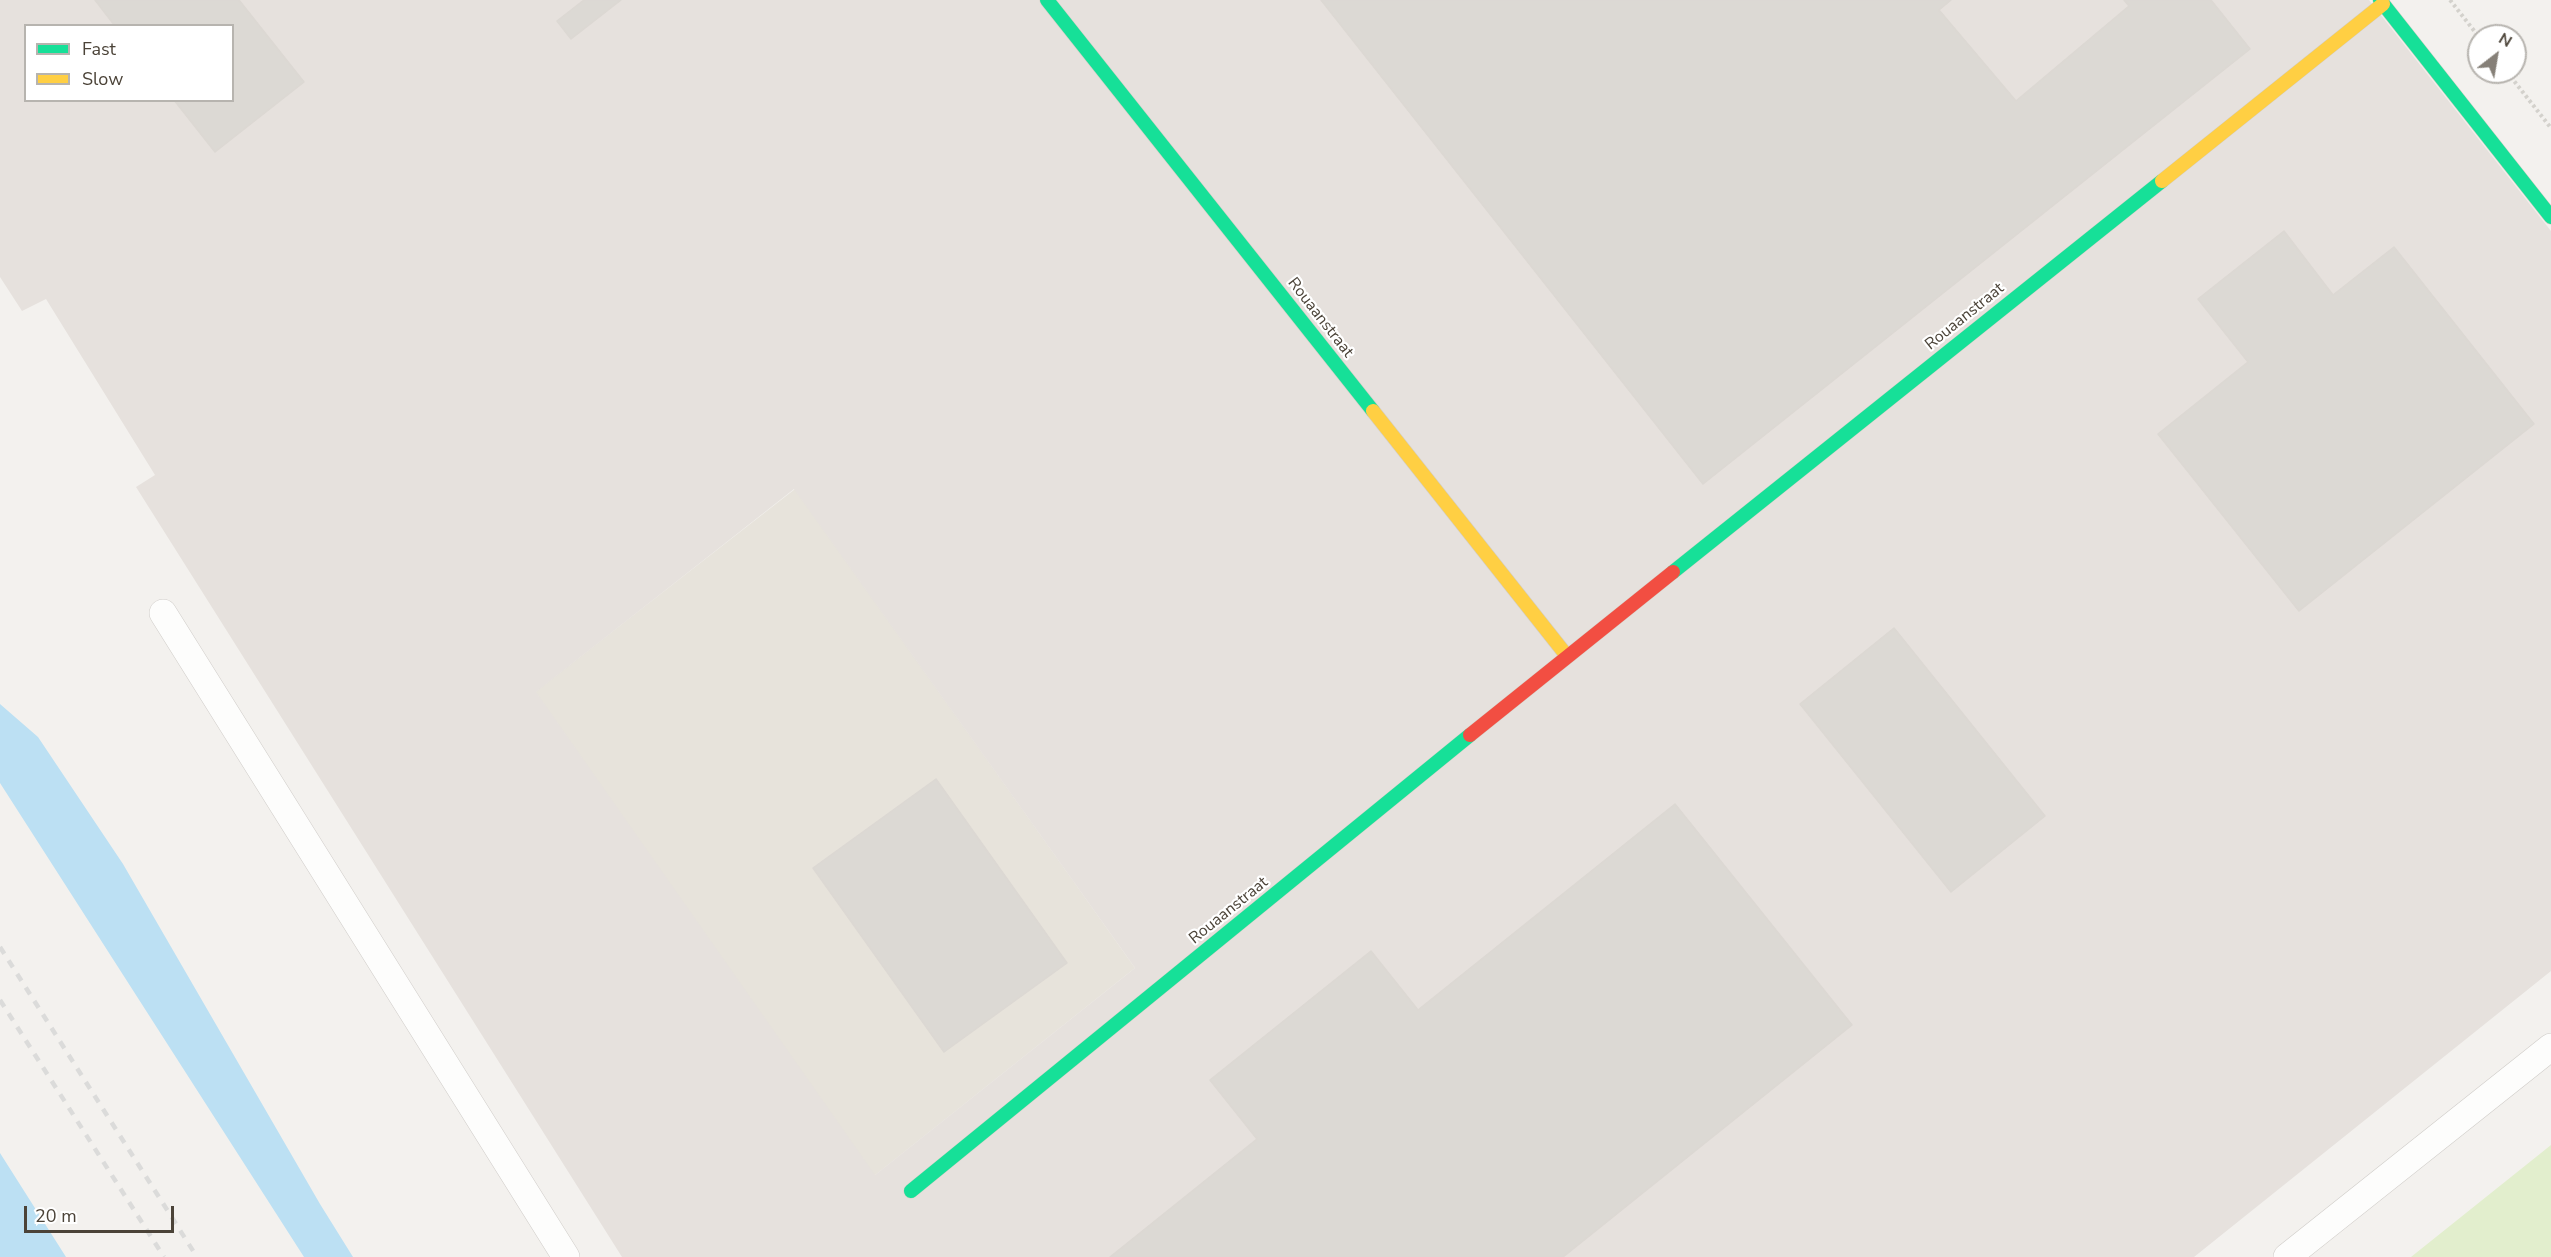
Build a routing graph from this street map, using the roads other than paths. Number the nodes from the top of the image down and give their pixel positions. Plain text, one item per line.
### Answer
1 (1047, 0) edge
2 (2381, 2) edge
3 (2551, 217) edge
4 (163, 613) dead end
5 (1567, 656) junction
6 (2551, 1047) edge
7 (911, 1191) dead end
8 (566, 1257) edge
9 (2287, 1257) edge

1 - 5 street, Rouaanstraat
2 - 3 street
2 - 5 street, Rouaanstraat
4 - 8 lane
5 - 7 street, Rouaanstraat
6 - 9 lane

